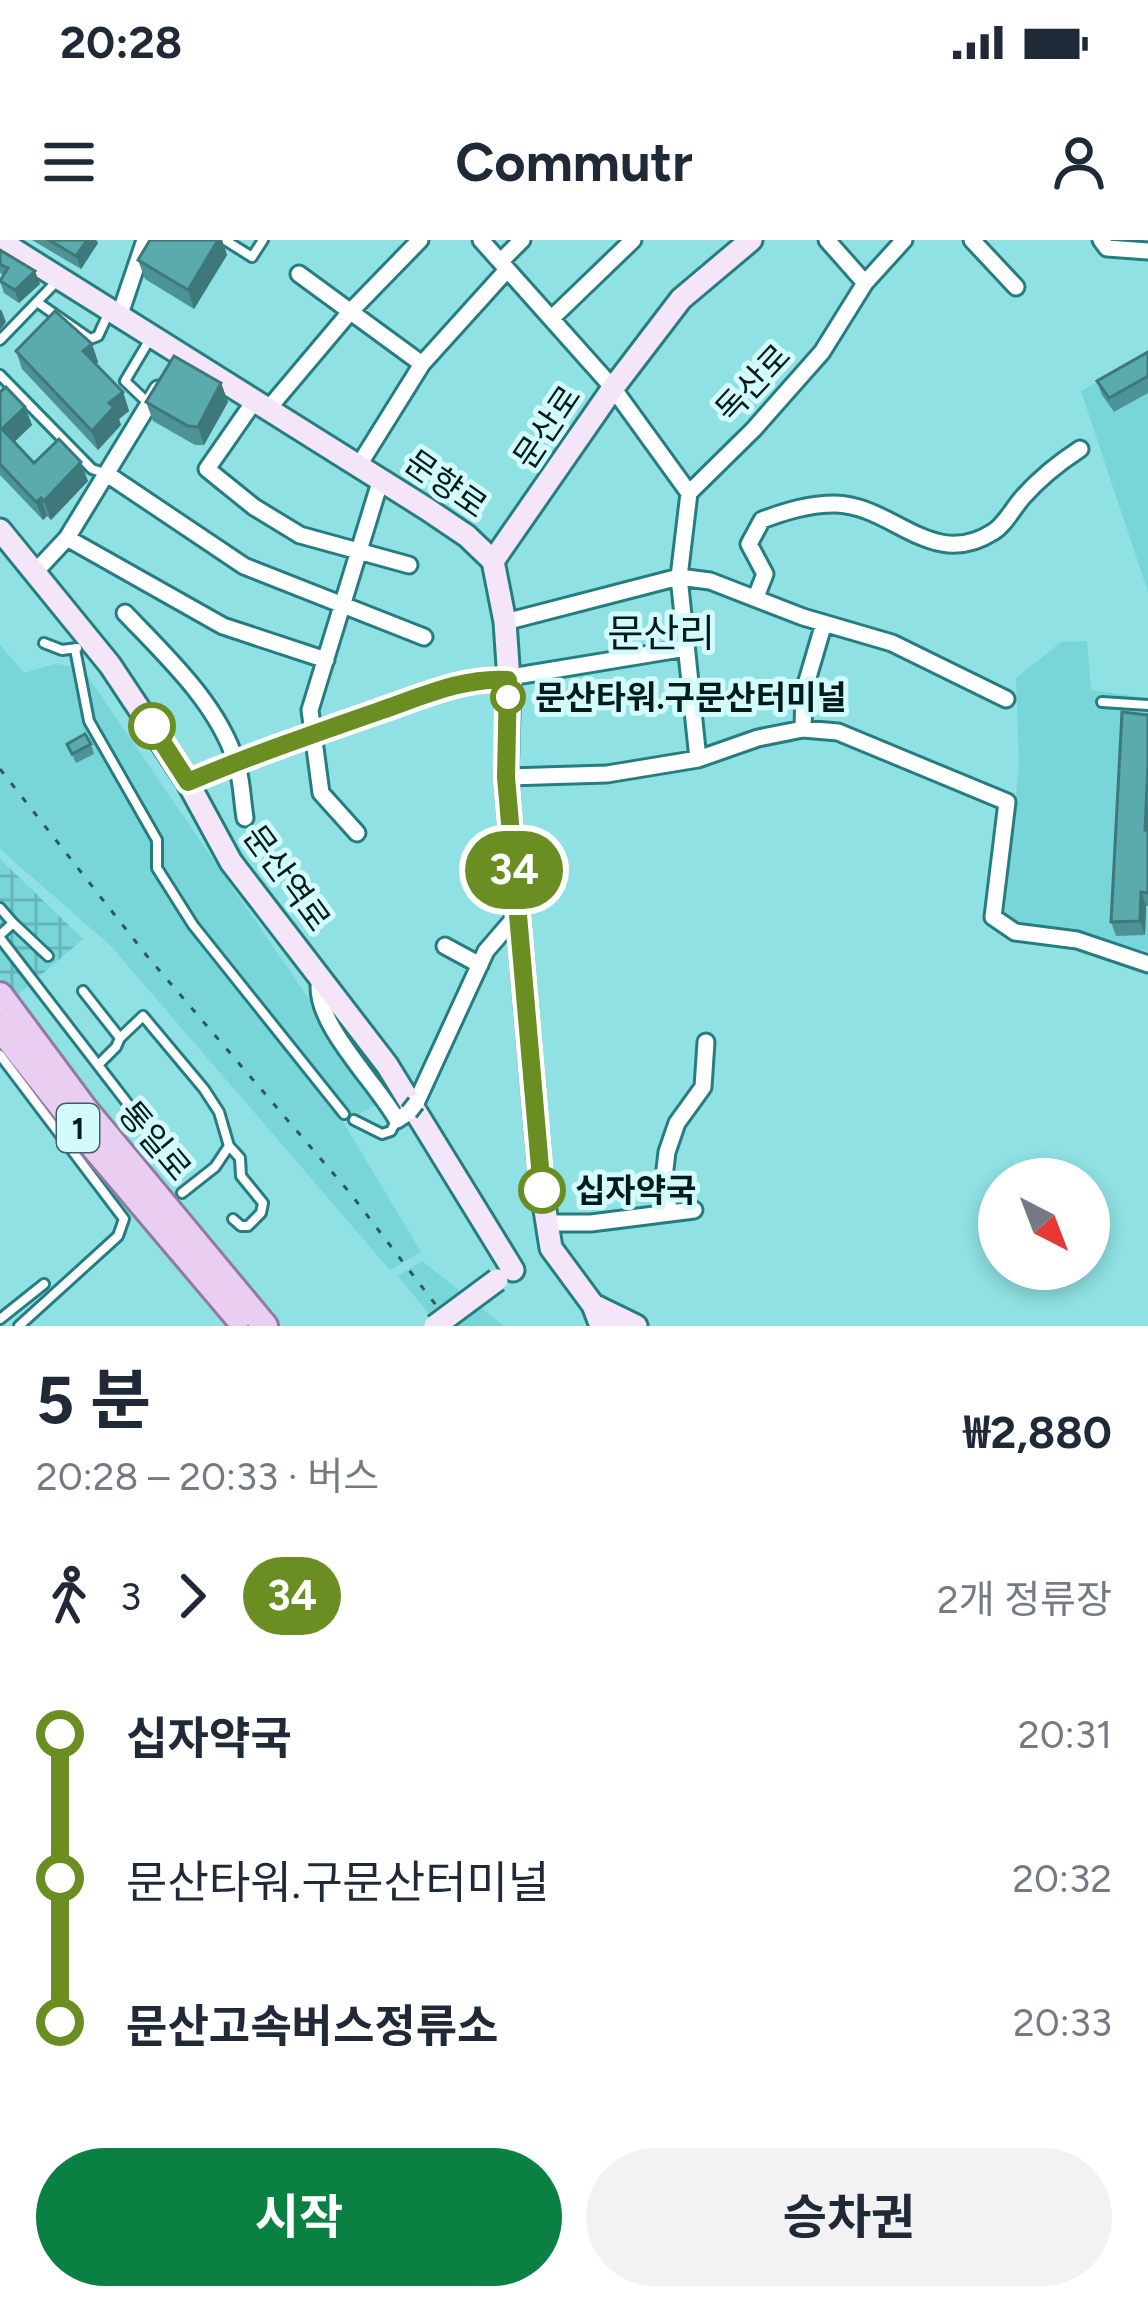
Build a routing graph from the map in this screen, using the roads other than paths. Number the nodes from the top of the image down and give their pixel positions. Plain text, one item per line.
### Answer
1 (145, 240) edge
2 (225, 240) edge
3 (263, 240) edge
4 (420, 240) edge
5 (481, 240) edge
6 (522, 240) edge
7 (633, 240) edge
8 (751, 240) edge
9 (827, 240) edge
10 (904, 240) edge
11 (972, 240) edge
12 (1101, 240) edge
13 (0, 241) edge
14 (1148, 251) edge
15 (504, 266) junction
16 (299, 274) dead end
17 (59, 279) junction
18 (866, 283) junction
19 (1016, 287) dead end
20 (37, 302) junction
21 (350, 312) junction
22 (114, 314) junction
23 (552, 318) junction
24 (151, 338) junction
25 (0, 340) edge
26 (178, 356) junction
27 (422, 364) junction
28 (0, 375) edge
29 (613, 388) junction
30 (149, 404) junction
31 (262, 404) junction
32 (1080, 449) dead end
33 (359, 465) junction
34 (107, 474) junction
35 (381, 479) junction
36 (689, 493) junction
37 (0, 530) edge
38 (68, 538) junction
39 (357, 548) junction
40 (493, 561) junction
41 (409, 565) dead end
42 (37, 570) junction
43 (679, 577) junction
44 (756, 597) junction
45 (343, 604) junction
46 (125, 613) dead end
47 (505, 622) junction
48 (824, 623) junction
49 (424, 637) dead end
50 (44, 643) dead end
51 (84, 645) junction
52 (686, 648) junction
53 (326, 660) junction
54 (508, 680) junction
55 (1006, 699) dead end
56 (1102, 702) dead end
57 (1148, 705) edge
58 (802, 729) junction
59 (312, 734) junction
60 (698, 759) junction
61 (236, 762) junction
62 (506, 777) junction
63 (188, 782) junction
64 (244, 818) dead end
65 (357, 833) dead end
66 (0, 908) edge
67 (518, 914) junction
68 (13, 922) junction
69 (0, 936) edge
70 (445, 946) dead end
71 (48, 956) dead end
72 (1148, 964) edge
73 (481, 965) junction
74 (320, 979) junction
75 (83, 991) dead end
76 (0, 995) edge
77 (0, 1028) edge
78 (119, 1038) junction
79 (706, 1042) dead end
80 (0, 1055) edge
81 (98, 1065) junction
82 (408, 1112) junction
83 (344, 1114) dead end
84 (354, 1120) dead end
85 (148, 1130) dead end
86 (229, 1146) junction
87 (182, 1193) dead end
88 (694, 1210) dead end
89 (670, 1211) junction
90 (233, 1219) dead end
91 (550, 1223) junction
92 (551, 1248) junction
93 (505, 1275) junction
94 (44, 1284) dead end
95 (214, 1292) junction
96 (597, 1316) edge
97 (0, 1319) edge
98 (253, 1320) edge
99 (20, 1326) edge
100 (227, 1326) edge
101 (285, 1326) edge
102 (435, 1326) edge
103 (636, 1326) edge

1 - 22 street
2 - 3 lane
4 - 21 street
5 - 15 street
6 - 15 street
7 - 23 street
8 - 29 street, 문산로
9 - 18 street
10 - 18 street, 독산로
11 - 19 street
12 - 14 street
13 - 17 street, 문향로
15 - 23 street
15 - 27 street
16 - 21 street
17 - 20 lane
17 - 22 street, 문향로
18 - 36 street, 독산로
20 - 22 lane
20 - 25 lane
21 - 27 street
21 - 31 street
22 - 24 street, 문향로
23 - 29 street
24 - 26 street, 문향로
24 - 30 lane
26 - 30 street
26 - 31 street, 문향로
27 - 33 street
28 - 34 lane
29 - 36 street, 문산로
29 - 40 street, 문산로
30 - 34 street
31 - 33 street, 문향로
31 - 39 street
32 - 44 street
33 - 35 street, 문향로
34 - 38 street
34 - 45 street
35 - 39 street
35 - 40 street, 문향로
36 - 43 street
37 - 42 street, 문산역로
38 - 42 street
38 - 53 street
39 - 41 street
39 - 45 street
40 - 47 street, 문향로
42 - 51 street, 문산역로
43 - 44 street
43 - 47 street
43 - 52 street
44 - 48 street
45 - 49 street
45 - 53 street
46 - 61 street
47 - 54 street, 문향로
48 - 55 street
48 - 58 street
50 - 51 lane
51 - 63 street, 문산역로
51 - 83 lane
52 - 54 street
52 - 60 street
53 - 59 street
54 - 59 street
54 - 62 street, 문향로
56 - 57 lane
58 - 60 street
58 - 72 street
59 - 61 street
59 - 65 street
60 - 62 street
61 - 63 street
61 - 64 street
62 - 67 street, 문향로
63 - 74 street, 문산역로
66 - 68 lane
67 - 73 street
67 - 91 street, 문향로
68 - 69 lane
68 - 71 lane
69 - 81 lane
70 - 73 street
73 - 82 street
74 - 82 street
74 - 93 street, 문산역로
75 - 78 lane
76 - 98 main road, 통일로 / 1
77 - 95 main road, 통일로 / 1
78 - 81 lane
78 - 86 lane
79 - 89 street
80 - 99 lane
81 - 85 lane
82 - 84 lane
86 - 87 lane
86 - 90 lane
88 - 89 street
89 - 91 street
91 - 92 street, 문향로
92 - 93 street
92 - 96 street
93 - 102 street, bridge
94 - 97 lane
95 - 98 main road, 통일로 / 1
95 - 100 main road
96 - 103 street
98 - 101 main road

